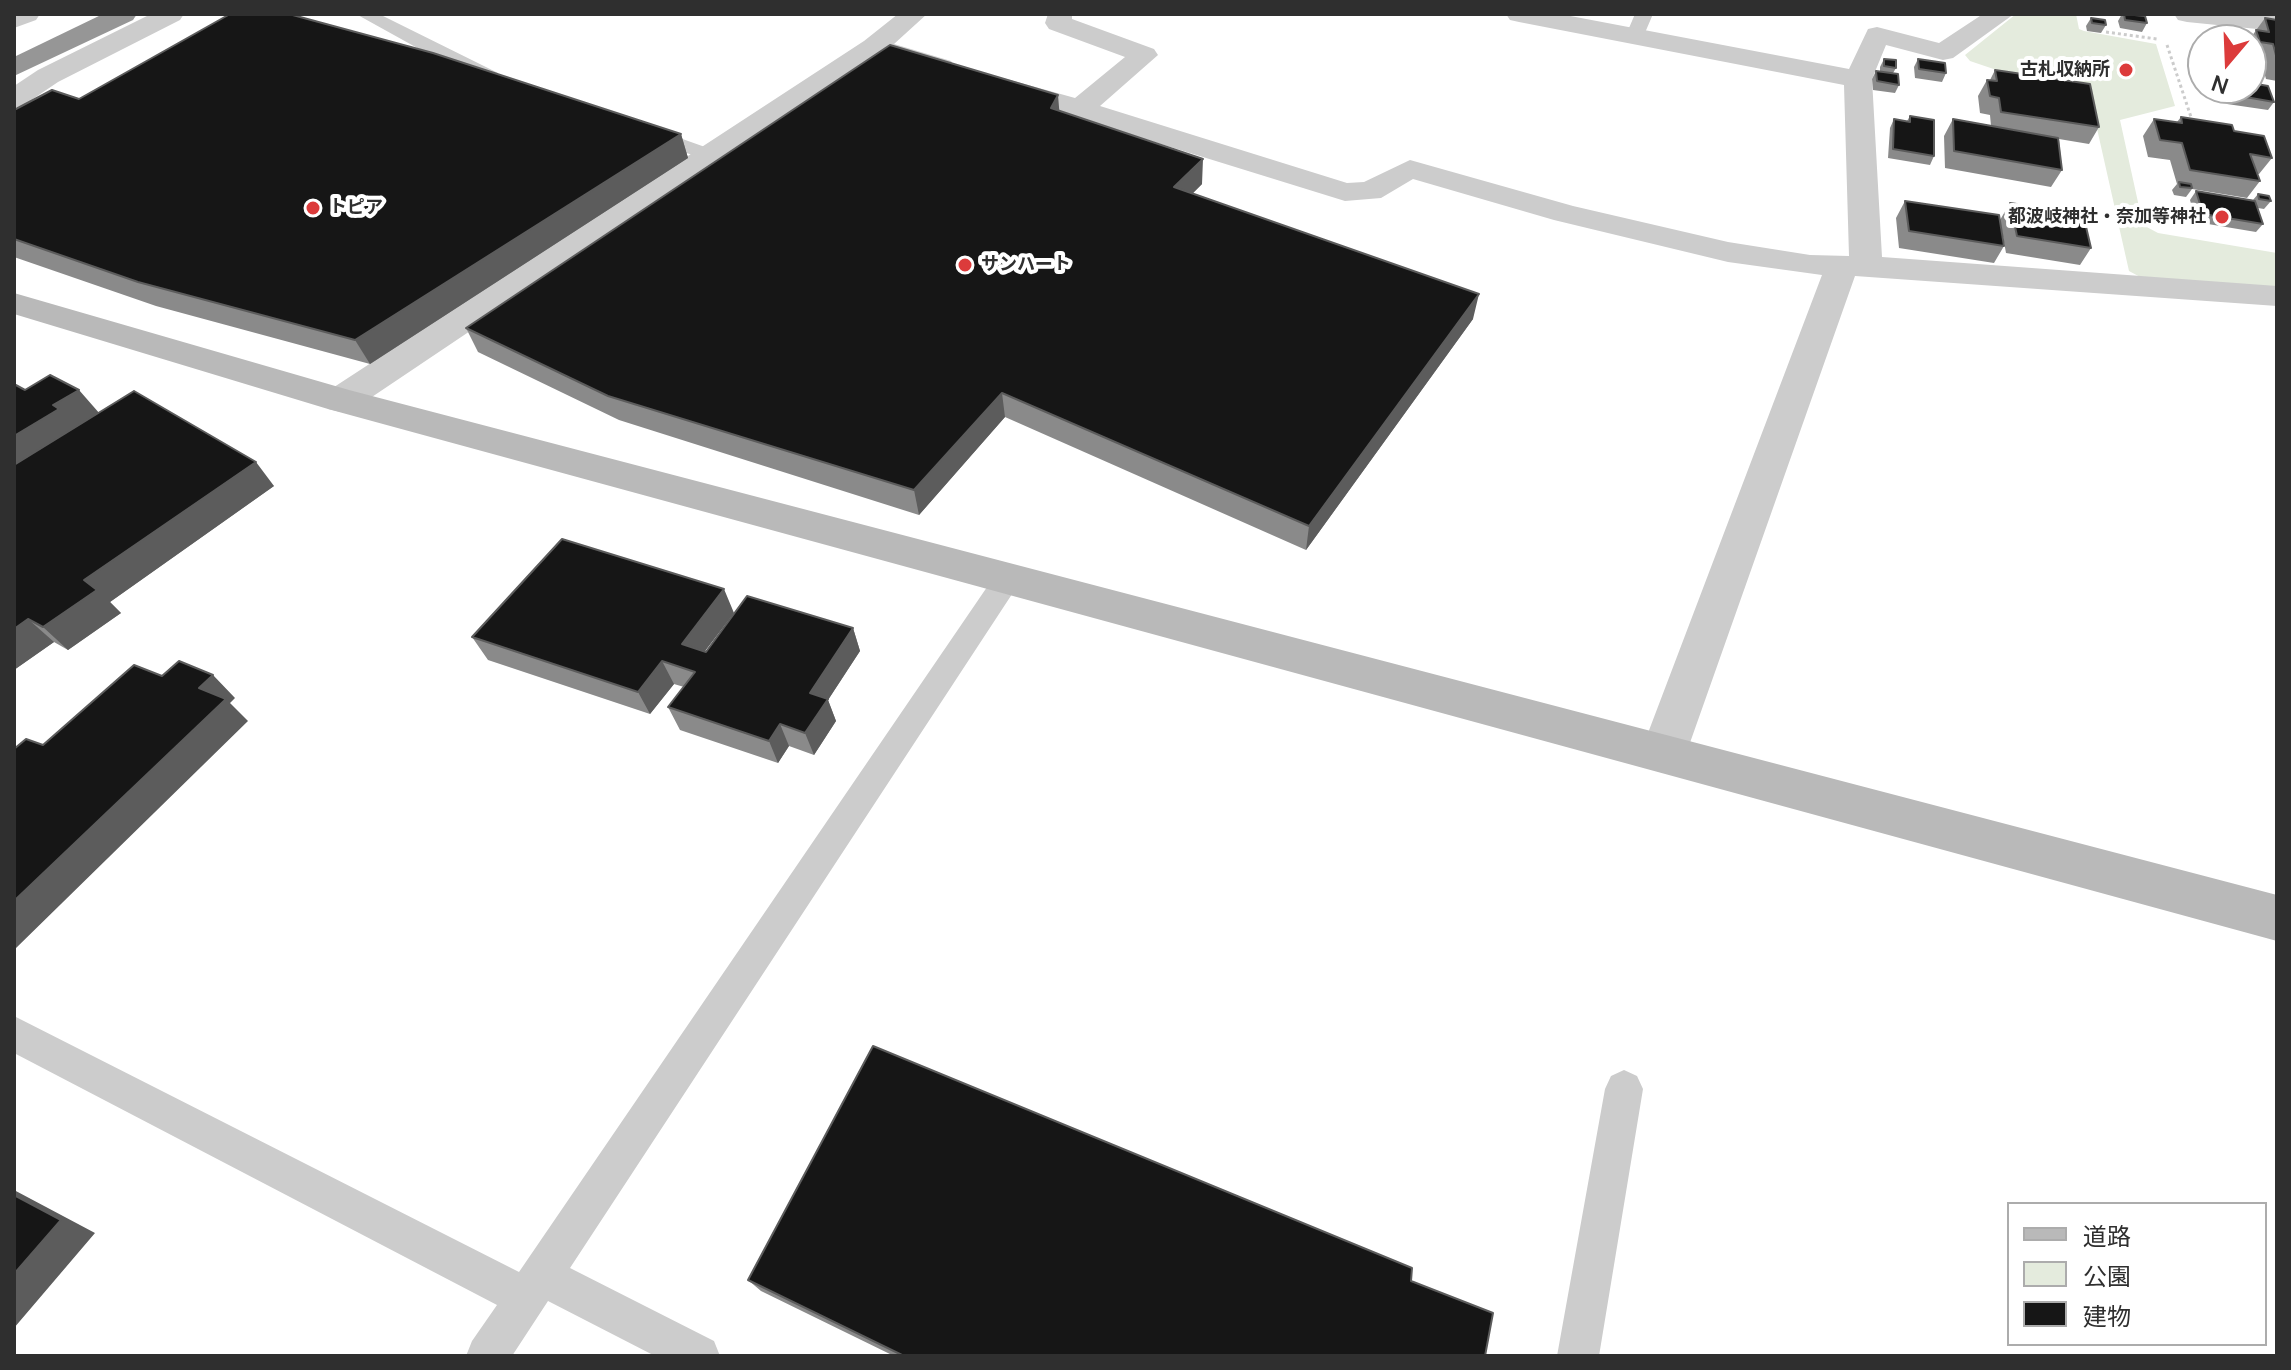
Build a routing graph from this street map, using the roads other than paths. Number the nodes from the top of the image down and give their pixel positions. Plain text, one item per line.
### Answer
1 (27, 14) edge
2 (68, 14) edge
3 (124, 14) edge
4 (171, 14) edge
5 (365, 14) edge
6 (914, 14) edge
7 (1519, 14) edge
8 (2001, 14) edge
9 (2187, 14) edge
10 (1059, 15) edge
11 (14, 20) edge
12 (2277, 23) edge
13 (1640, 24) edge
14 (874, 47) junction
15 (15, 58) edge
16 (48, 76) junction
17 (1858, 79) junction
18 (512, 82) edge
19 (14, 99) edge
20 (1079, 109) junction
21 (626, 124) edge
22 (712, 156) junction
23 (1854, 266) junction
24 (2277, 296) edge
25 (14, 303) edge
26 (341, 400) junction
27 (1008, 578) junction
28 (1663, 754) junction
29 (2277, 918) edge
30 (14, 1034) edge
31 (1624, 1089) dead end
32 (533, 1286) junction
33 (487, 1356) edge
34 (699, 1356) edge
35 (1578, 1356) edge

1 - 11 street
2 - 15 highway
3 - 15 highway
4 - 16 street
5 - 18 lane
6 - 14 street
7 - 13 street
8 - 17 street
9 - 12 street
10 - 20 street
13 - 17 street
14 - 20 street
14 - 22 street
15 - 16 street
16 - 19 street
17 - 23 street
20 - 23 street
21 - 22 lane
22 - 26 street
23 - 24 street
23 - 28 street
25 - 26 street
26 - 27 street
27 - 28 street
27 - 32 lane
28 - 29 street
30 - 32 lane
31 - 35 lane
32 - 33 lane
32 - 34 lane

